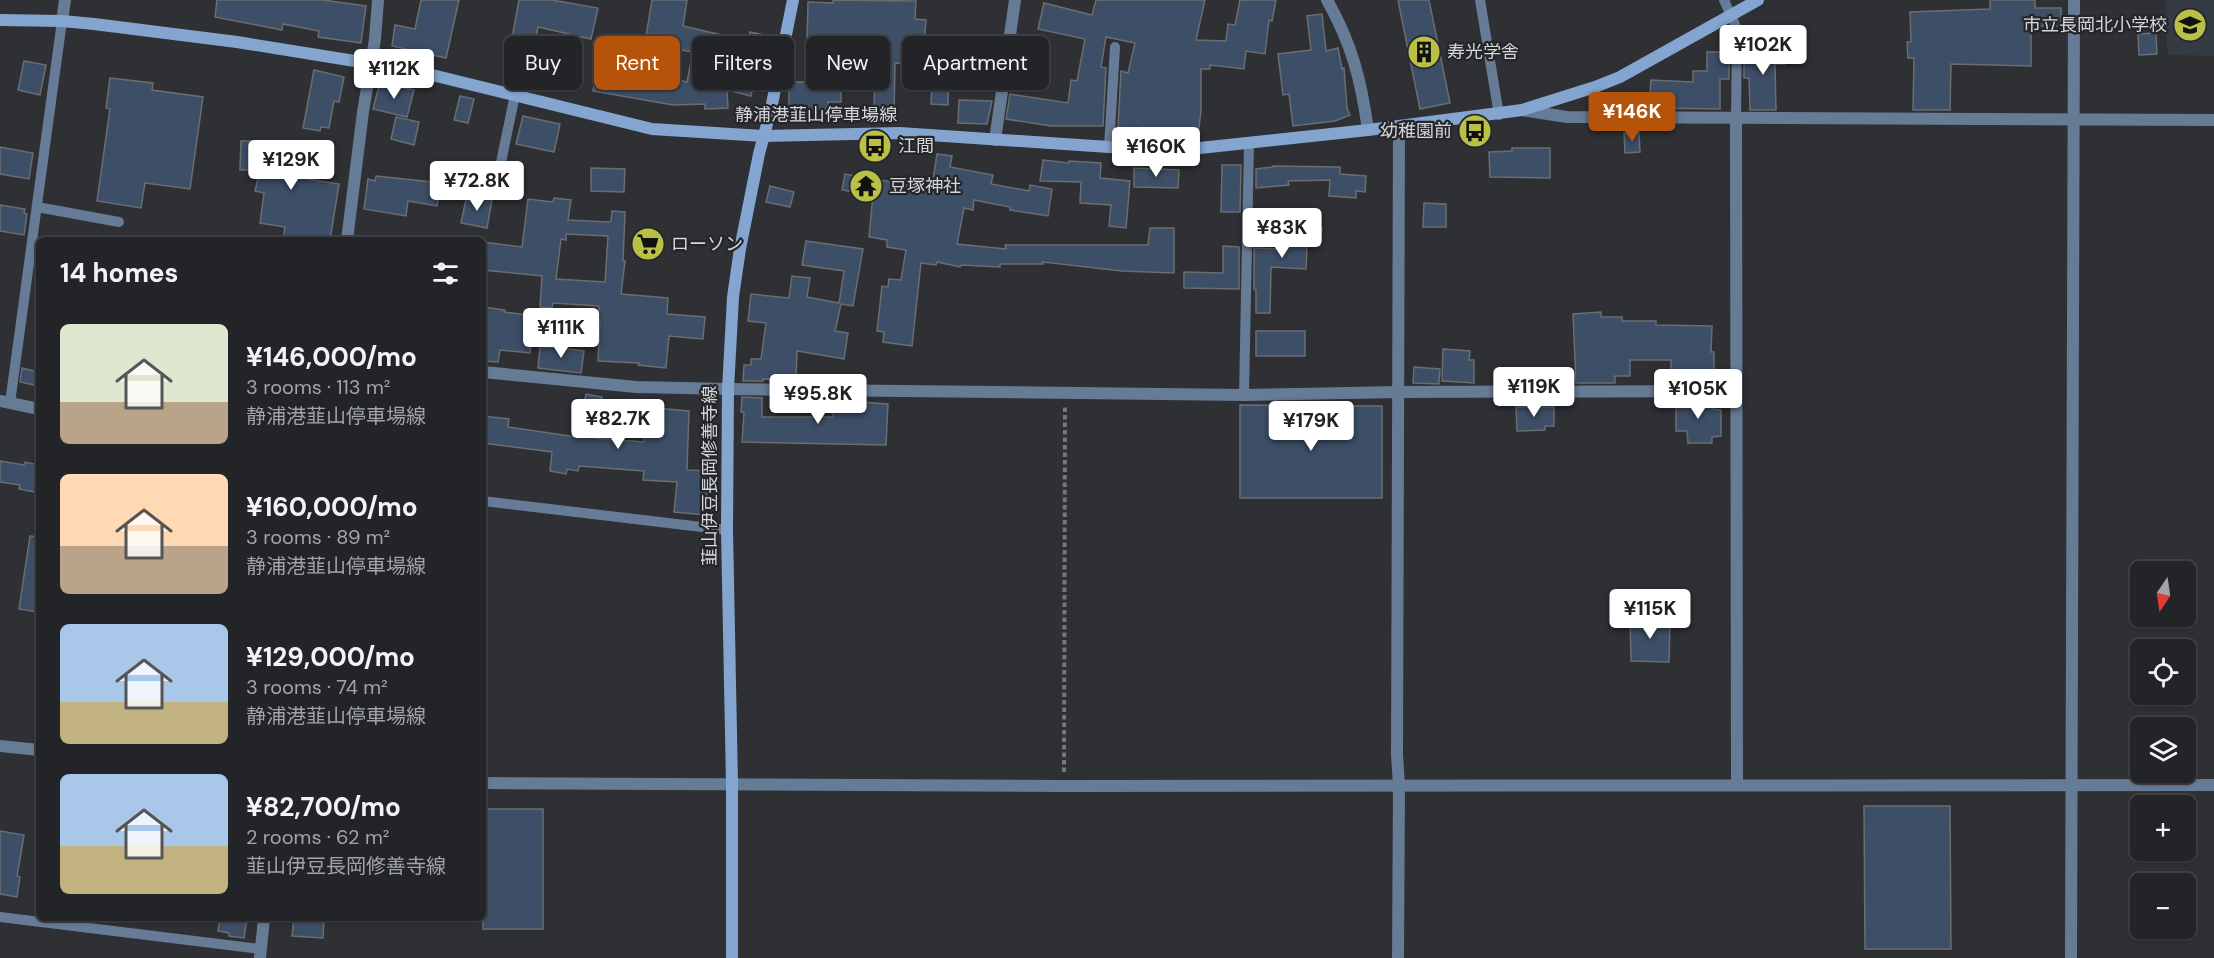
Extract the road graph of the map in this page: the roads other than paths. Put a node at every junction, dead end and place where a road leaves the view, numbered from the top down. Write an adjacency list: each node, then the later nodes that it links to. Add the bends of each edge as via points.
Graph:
1 (65, 0): 12 (street)
2 (378, 0): 14 (street)
3 (793, 0): 23 (main road, 韮山伊豆長岡修善寺線)
4 (1015, 0): 24 (street)
5 (1327, 0): 22 (street, via 1355,60)
6 (1480, 0): 17 (lane)
7 (1724, 0): 10 (lane)
8 (1758, 0): 10 (main road, 静浦港韮山停車場線)
9 (2074, 0): 19 (street)
10 (1732, 15): 16 (main road, 静浦港韮山停車場線, via 1620,76); 18 (lane, via 1737,29)
11 (0, 20): 12 (main road, 静浦港韮山停車場線)
12 (62, 21): 14 (main road, 静浦港韮山停車場線, via 237,42); 28 (lane)
13 (1115, 47): 26 (lane)
14 (370, 64): 15 (main road, 静浦港韮山停車場線); 30 (street)
15 (515, 95): 23 (main road, 静浦港韮山停車場線, via 652,129); 27 (lane)
16 (1522, 110): 17 (main road, 静浦港韮山停車場線); 18 (street, via 1567,117)
17 (1499, 115): 21 (main road, 静浦港韮山停車場線)
18 (1736, 119): 19 (street); 34 (street)
19 (2073, 120): 20 (street); 44 (street)
20 (2214, 120)
21 (1400, 126): 22 (main road, 静浦港韮山停車場線); 33 (street)
22 (1368, 130): 25 (main road, 静浦港韮山停車場線)
23 (763, 136): 24 (main road, 静浦港韮山停車場線, via 900,133); 32 (main road, 韮山伊豆長岡修善寺線, via 733,297)
24 (995, 140): 26 (main road, 静浦港韮山停車場線)
25 (1249, 142): 26 (main road, 静浦港韮山停車場線, via 1200,148); 35 (lane)
26 (1109, 147)
27 (496, 186)
28 (37, 207): 29 (lane); 36 (lane)
29 (119, 222)
30 (347, 237)
31 (486, 372): 32 (street, via 636,387)
32 (728, 389): 35 (street); 39 (main road, 韮山伊豆長岡修善寺線)
33 (1399, 392): 34 (street); 35 (street); 47 (street)
34 (1735, 392): 45 (street)
35 (1244, 395)
36 (5, 402): 37 (street)
37 (36, 408)
38 (486, 501): 39 (lane)
39 (727, 530): 43 (main road, 韮山伊豆長岡修善寺線)
40 (0, 746): 41 (street)
41 (36, 750)
42 (486, 783): 43 (street)
43 (732, 784): 47 (street); 51 (main road, 韮山伊豆長岡修善寺線)
44 (2071, 784): 45 (street); 46 (street); 53 (street)
45 (1737, 785): 47 (street)
46 (2214, 785)
47 (1399, 786): 52 (street)
48 (0, 917): 50 (lane)
49 (264, 921): 50 (street)
50 (260, 954)
51 (732, 958)
52 (1398, 958)
53 (2071, 958)

